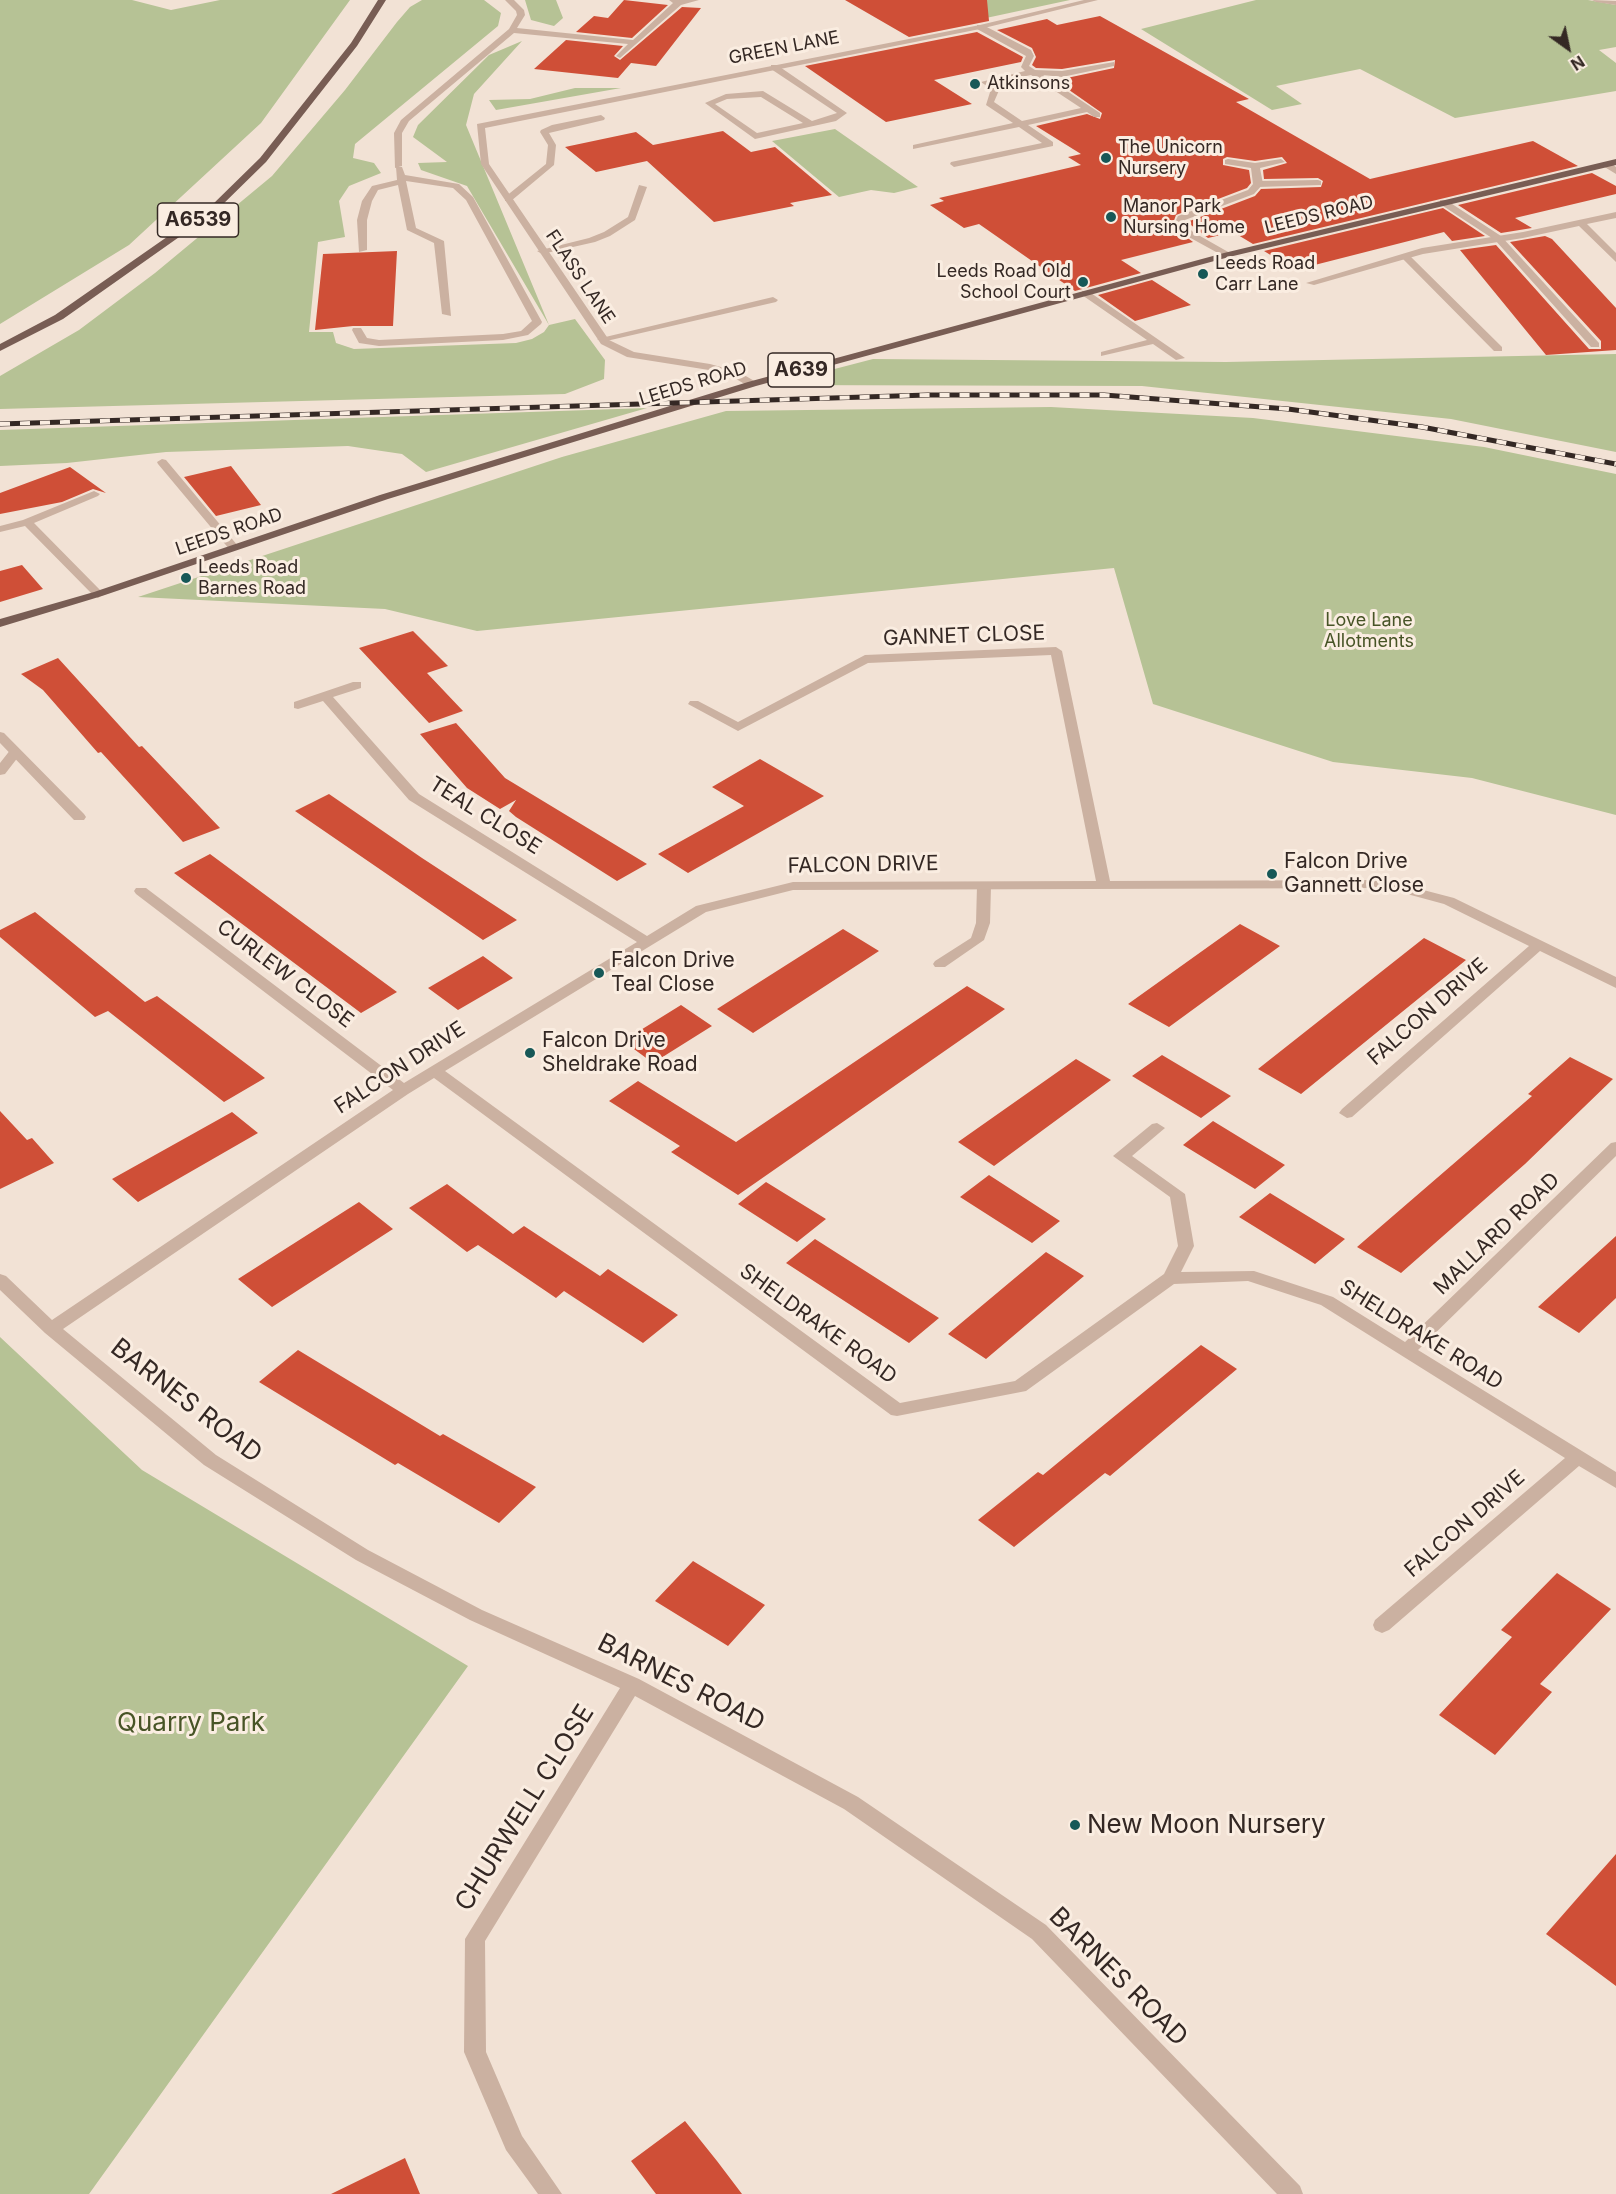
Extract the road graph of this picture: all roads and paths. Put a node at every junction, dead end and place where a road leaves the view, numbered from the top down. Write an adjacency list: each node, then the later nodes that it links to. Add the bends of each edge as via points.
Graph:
1 (382, 0): 50 (main road, A6539, via 354,44 263,160 213,209 59,316)
2 (509, 0): 9 (street, via 521,15)
3 (695, 0): 6 (street)
4 (1094, 0): 8 (street, GREEN LANE)
5 (1596, 0): 7 (street)
6 (676, 2): 10 (street)
7 (1616, 3)
8 (980, 27): 13 (street, GREEN LANE); 14 (street, via 1028,52 1025,68)
9 (512, 30): 10 (street); 28 (street, via 405,120 398,133)
10 (633, 42): 11 (street)
11 (620, 56)
12 (1111, 64): 14 (street, via 1062,74)
13 (774, 67): 18 (street, via 843,113); 20 (street, GREEN LANE)
14 (1031, 72): 15 (street); 19 (street, via 985,82 996,88 989,103)
15 (1088, 109): 16 (street); 19 (street)
16 (1097, 115)
17 (601, 118): 32 (street, via 544,132 552,145 550,165)
18 (812, 124): 18 (street, via 755,136 709,103 763,93)
19 (1021, 124): 21 (street); 25 (street, via 1050,144)
20 (480, 126): 32 (street, FLASS LANE, via 482,160)
21 (916, 147)
22 (1228, 162): 26 (street)
23 (1281, 162): 26 (street)
24 (1611, 163): 27 (street); 33 (main road, LEEDS ROAD / A639)
25 (954, 164)
26 (1255, 166): 30 (street)
27 (1616, 171)
28 (401, 179): 37 (street, via 375,188 367,201 362,220); 45 (street, via 412,230 439,241); 46 (street, via 456,186 470,199 537,322 524,333 491,338 379,343 363,341)
29 (1318, 183): 30 (street)
30 (1258, 184): 39 (street, via 1251,192 1181,218 1179,224 1190,234)
31 (642, 187): 38 (street, via 632,218 607,234)
32 (507, 199): 38 (street, FLASS LANE)
33 (1443, 202): 36 (street); 39 (main road, LEEDS ROAD / A639)
34 (1616, 215): 35 (street)
35 (1582, 224): 36 (street); 41 (street)
36 (1498, 238): 40 (street); 49 (street)
37 (362, 250)
38 (542, 251): 47 (street, FLASS LANE)
39 (1227, 255): 43 (main road, LEEDS ROAD / A639)
40 (1405, 256): 42 (street); 51 (street)
41 (1616, 259)
42 (1311, 282)
43 (1085, 293): 48 (street); 54 (main road, LEEDS ROAD / A639)
44 (773, 300): 47 (street)
45 (447, 314)
46 (357, 330)
47 (602, 339): 54 (street, FLASS LANE, via 631,354 710,367)
48 (1154, 340): 52 (street); 53 (street)
49 (1594, 345)
50 (0, 348)
51 (1498, 349)
52 (1105, 354)
53 (1180, 358)
54 (752, 384): 59 (main road, LEEDS ROAD / A639, via 384,497)
55 (162, 462): 59 (street)
56 (94, 494): 57 (street)
57 (27, 522): 58 (street); 60 (street)
58 (0, 529)
59 (234, 548): 60 (main road, LEEDS ROAD / A639)
60 (98, 594): 61 (main road, LEEDS ROAD / A639)
61 (0, 623)
62 (357, 685): 63 (street)
63 (325, 696): 65 (street); 73 (street, TEAL CLOSE, via 414,797)
64 (694, 704): 70 (street, GANNET CLOSE, via 738,727 865,659 1056,651)
65 (298, 705)
66 (0, 736): 67 (street)
67 (16, 752): 68 (street); 69 (street)
68 (0, 771)
69 (79, 817)
70 (1104, 885): 71 (street, FALCON DRIVE); 74 (street, FALCON DRIVE, via 1385,884 1449,901)
71 (984, 886): 73 (street, FALCON DRIVE, via 793,886 701,909); 75 (street, via 983,923 977,940)
72 (141, 891): 78 (street, CURLEW CLOSE)
73 (647, 942): 77 (street, FALCON DRIVE)
74 (1538, 945): 76 (street, FALCON DRIVE); 79 (street, FALCON DRIVE)
75 (940, 964)
76 (1616, 983)
77 (435, 1071): 78 (street, FALCON DRIVE); 82 (street, SHELDRAKE ROAD, via 897,1410 1020,1387)
78 (403, 1090): 84 (street, FALCON DRIVE)
79 (1347, 1113)
80 (1157, 1128): 82 (street, via 1121,1156 1177,1194 1186,1246)
81 (1616, 1147): 85 (street, MALLARD ROAD)
82 (1170, 1278): 85 (street, SHELDRAKE ROAD, via 1248,1275 1327,1301)
83 (0, 1280): 84 (street, BARNES ROAD)
84 (51, 1329): 89 (street, BARNES ROAD, via 210,1460 362,1554 476,1615)
85 (1406, 1351): 86 (street, SHELDRAKE ROAD)
86 (1577, 1458): 87 (street, SHELDRAKE ROAD); 88 (street, FALCON DRIVE)
87 (1616, 1481)
88 (1382, 1625)
89 (632, 1685): 90 (street, CHURWELL CLOSE, via 476,1940 475,2052 514,2143); 91 (street, BARNES ROAD, via 851,1803 1039,1932)
90 (551, 2194)
91 (1292, 2194)

